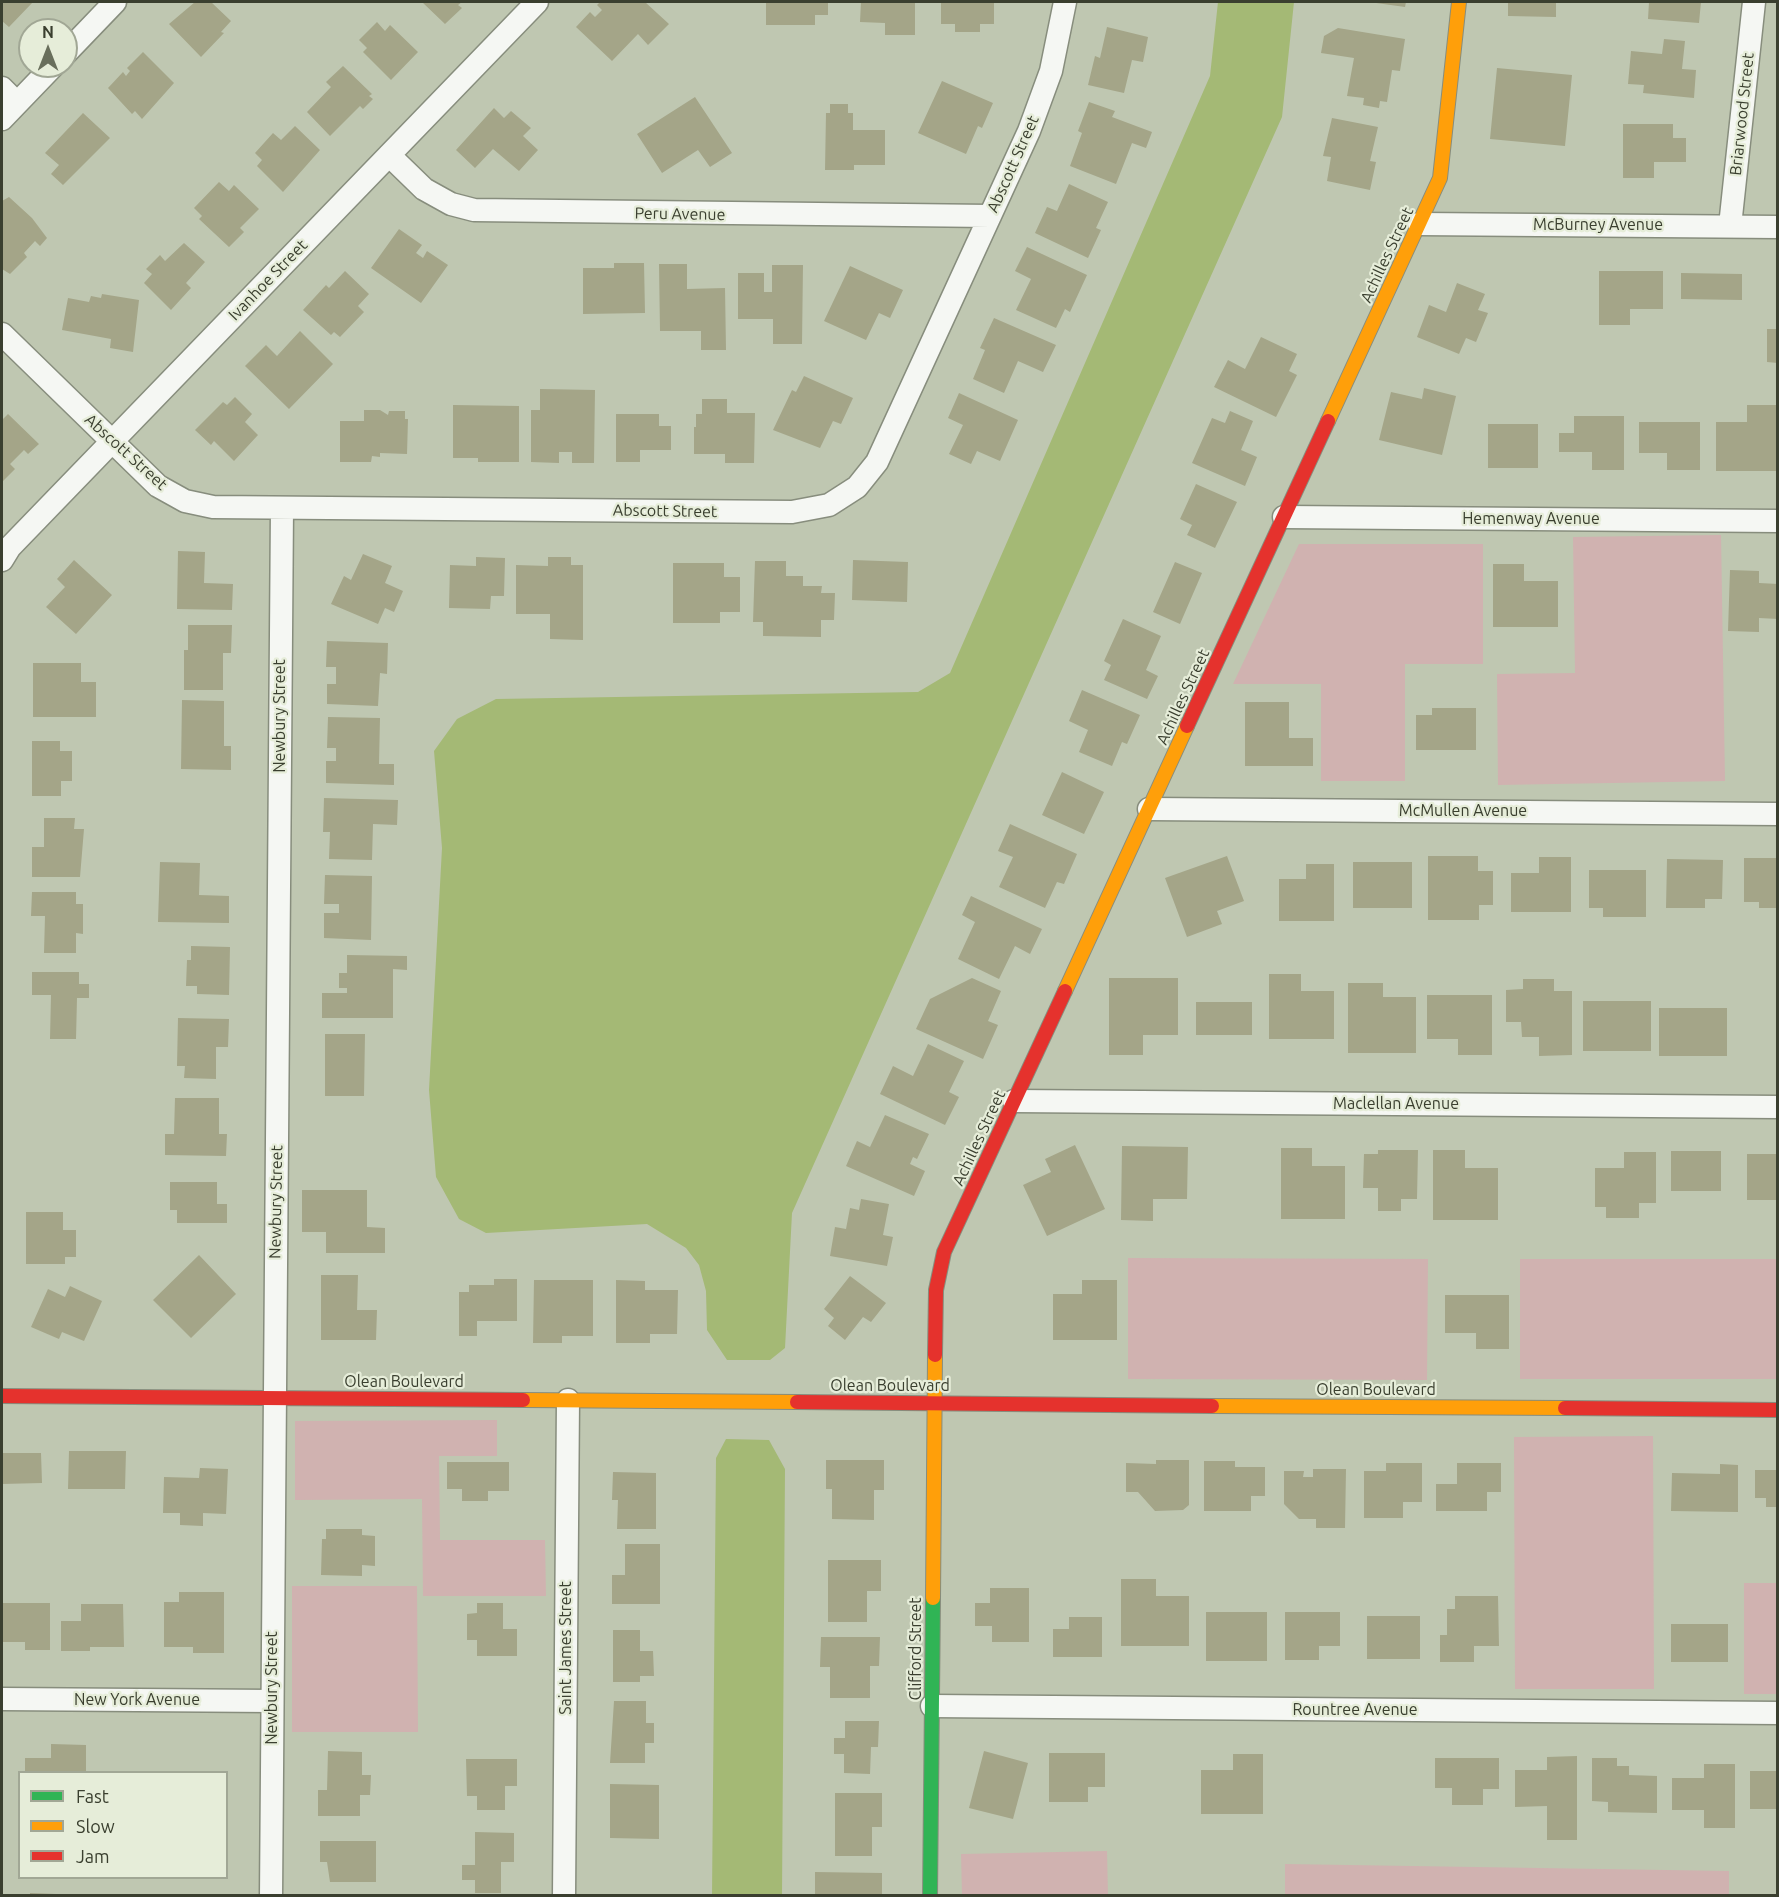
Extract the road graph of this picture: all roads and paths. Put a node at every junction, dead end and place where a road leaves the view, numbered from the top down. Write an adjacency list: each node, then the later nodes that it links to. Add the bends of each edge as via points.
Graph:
1 (116, 2): 6 (street)
2 (537, 2): 9 (street, Ivanhoe Street)
3 (1065, 2): 10 (street, Abscott Street, via 1047,81 1029,132)
4 (1459, 2): 11 (street, Achilles Street, via 1440,178)
5 (1754, 2): 12 (street, Briarwood Street)
6 (78, 40)
7 (38, 78): 8 (street)
8 (7, 103)
9 (389, 155): 10 (street, Peru Avenue, via 424,189 451,204 474,210); 15 (street, Ivanhoe Street)
10 (990, 216): 16 (street, Abscott Street, via 877,462 857,487 829,505 792,512)
11 (1419, 224): 12 (street, McBurney Avenue); 17 (street, Achilles Street)
12 (1730, 226): 13 (street, McBurney Avenue)
13 (1778, 227)
14 (2, 334): 15 (street, Abscott Street)
15 (112, 441): 16 (street, Abscott Street, via 159,486 185,501 213,507); 19 (street, Ivanhoe Street)
16 (282, 508): 25 (street, Newbury Street)
17 (1284, 517): 18 (street, Hemenway Avenue); 20 (street, Achilles Street)
18 (1778, 521)
19 (2, 560)
20 (1149, 809): 21 (street, McMullen Avenue); 22 (street, Achilles Street)
21 (1778, 814)
22 (1014, 1101): 23 (street, Maclellan Avenue); 27 (street, Achilles Street, via 945,1252 936,1290)
23 (1778, 1107)
24 (2, 1396): 25 (street, Olean Boulevard)
25 (275, 1398): 26 (street, Olean Boulevard); 30 (street, Newbury Street)
26 (568, 1400): 27 (street, Olean Boulevard); 34 (street, Saint James Street)
27 (935, 1403): 28 (street, Olean Boulevard); 31 (street, Clifford Street)
28 (1778, 1410)
29 (2, 1699): 30 (street, New York Avenue)
30 (272, 1701): 33 (street, Newbury Street)
31 (932, 1706): 32 (street, Rountree Avenue); 35 (street, Clifford Street)
32 (1778, 1713)
33 (271, 1896)
34 (564, 1896)
35 (930, 1896)

